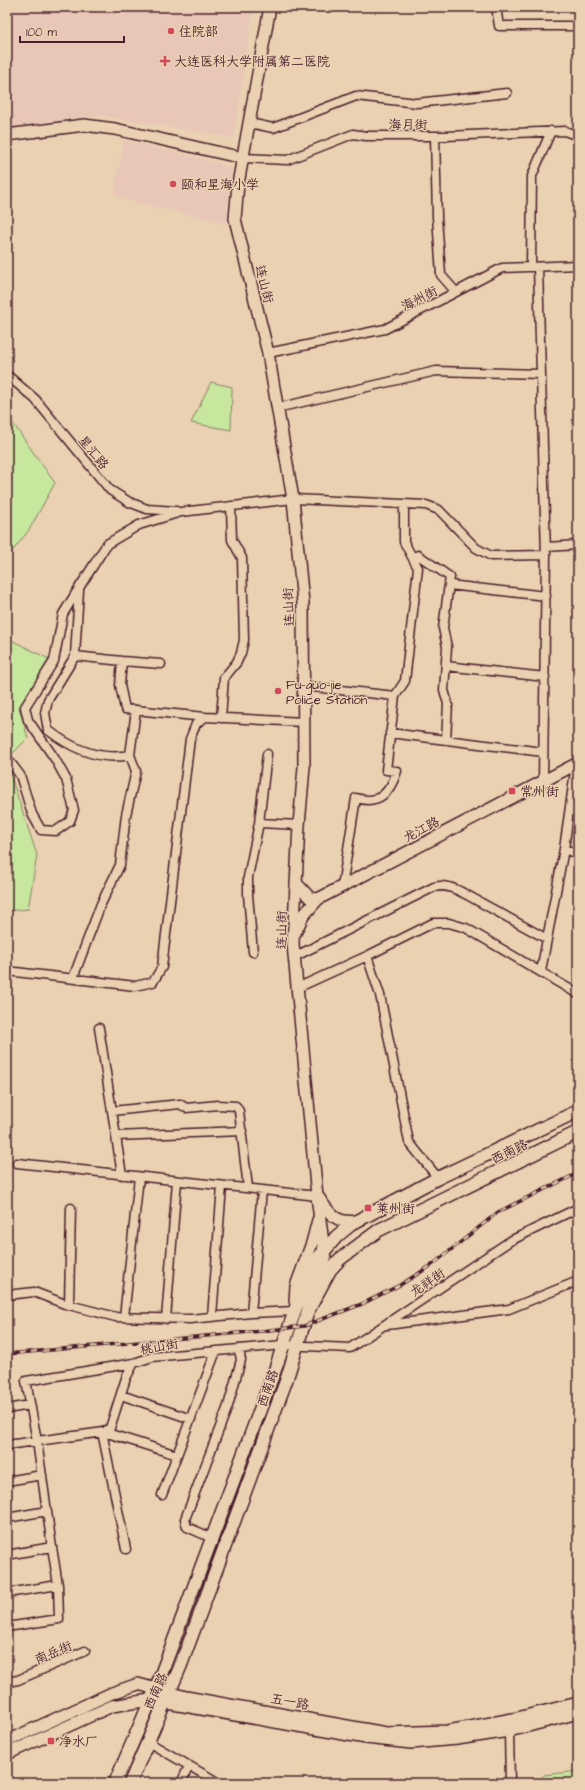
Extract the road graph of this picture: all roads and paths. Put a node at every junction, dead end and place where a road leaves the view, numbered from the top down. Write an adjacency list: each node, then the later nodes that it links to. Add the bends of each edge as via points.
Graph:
1 (270, 7): 5 (street, 连山街)
2 (496, 7): 3 (street, via 499,26)
3 (578, 26)
4 (507, 93): 5 (street, via 416,103 356,96 273,128)
5 (249, 123): 10 (street, 连山街)
6 (551, 131): 8 (street, 海月街); 9 (street, 海月街, via 565,131); 12 (street, via 532,176)
7 (7, 135): 10 (street, via 84,125 115,129)
8 (435, 136): 10 (street, 海月街, via 354,134 287,160); 13 (street, via 441,274)
9 (578, 136)
10 (243, 158): 14 (street, 连山街, via 235,219)
11 (578, 265): 12 (street, 海州街)
12 (534, 267): 14 (street, 海州街, via 502,268 385,329); 15 (street)
13 (455, 291)
14 (268, 353): 17 (street, 连山街)
15 (541, 374): 17 (street, via 436,371); 23 (street)
16 (7, 375): 21 (street, 星汇路, via 35,399 110,490 147,509)
17 (277, 408): 18 (street, 连山街)
18 (293, 499): 19 (street); 20 (street); 33 (street, 连山街, via 303,603)
19 (404, 504): 23 (street, via 426,505 439,510 476,548 491,556); 24 (street, via 404,542)
20 (231, 506): 21 (street); 37 (street, via 232,540 242,558 244,640 236,662 224,678)
21 (181, 512): 26 (street, via 139,525 107,544)
22 (578, 546): 23 (street)
23 (546, 551): 27 (street)
24 (413, 558): 25 (street, via 418,555 450,577); 34 (street, via 418,568 405,680)
25 (449, 585): 27 (street); 31 (street, via 443,628 447,647)
26 (79, 588): 28 (street); 44 (street, via 63,614 54,661 25,707 28,720 66,779 74,810 70,821 56,831 41,830 32,814 20,775)
27 (546, 596): 32 (street)
28 (75, 656): 29 (street); 43 (street, via 48,700 48,730 62,741 95,755 118,758)
29 (122, 662): 30 (street); 35 (street, via 120,685 125,708)
30 (161, 664)
31 (446, 666): 32 (street); 40 (street)
32 (545, 677): 41 (street)
33 (304, 686): 34 (street); 38 (street, 连山街)
34 (394, 696): 39 (street)
35 (136, 710): 36 (street); 43 (street)
36 (205, 717): 37 (street); 61 (street, via 196,724 190,739 162,967 153,982 135,986)
37 (221, 718): 38 (street)
38 (304, 722): 48 (street, 连山街, via 304,767)
39 (390, 733): 40 (street); 52 (street, via 386,770 397,771 393,783 381,797 373,801 356,798)
40 (446, 740): 41 (street)
41 (543, 752): 46 (street)
42 (267, 754): 47 (street)
43 (130, 755): 61 (street, via 136,771 126,815 120,865 101,904)
44 (7, 758)
45 (577, 764): 46 (street, 龙江路); 49 (street)
46 (543, 780): 52 (street, 龙江路)
47 (259, 823): 48 (street); 56 (street, via 248,877)
48 (299, 825): 51 (street, 连山街)
49 (564, 849): 50 (street); 55 (street)
50 (578, 854)
51 (297, 884): 53 (street, via 310,898); 54 (street, 连山街)
52 (342, 887): 53 (street, 龙江路)
53 (318, 899): 54 (street, 龙江路, via 304,916)
54 (293, 937): 58 (street, 连山街)
55 (547, 939): 58 (street, via 467,895 441,885); 60 (street)
56 (253, 952)
57 (367, 956): 60 (street, via 433,924 449,923 466,928); 62 (street); 73 (street, via 380,995 409,1142)
58 (294, 957): 62 (street, 连山街)
59 (7, 971): 61 (street)
60 (541, 972): 63 (street)
61 (73, 978)
62 (297, 988): 78 (street, 连山街)
63 (578, 994)
64 (99, 1028): 65 (street)
65 (112, 1111): 67 (street, via 180,1104 186,1108 236,1106); 69 (street)
66 (578, 1111): 73 (main road, 西南路)
67 (242, 1131): 69 (street); 76 (street)
68 (578, 1132): 88 (main road, 西南路, via 379,1230 340,1259 330,1270)
69 (116, 1136): 71 (street)
70 (17, 1163): 71 (street)
71 (122, 1175): 72 (street)
72 (138, 1177): 74 (street); 91 (street)
73 (438, 1178): 82 (main road, 西南路)
74 (177, 1181): 75 (street); 92 (street)
75 (222, 1186): 76 (street); 90 (street)
76 (248, 1188): 77 (street)
77 (262, 1190): 78 (street); 89 (street)
78 (317, 1196): 81 (street, 连山街); 82 (street, via 341,1221)
79 (71, 1208): 86 (street)
80 (578, 1208): 93 (street, 龙祥街, via 510,1241)
81 (320, 1214): 83 (street, 连山街); 87 (street, via 296,1286)
82 (357, 1221): 83 (main road, 西南路)
83 (324, 1249): 87 (main road, 西南路, via 310,1272); 88 (street, 连山街, via 323,1265 307,1298)
84 (578, 1281): 93 (street, via 509,1309)
85 (7, 1295): 86 (street, via 34,1292)
86 (69, 1306): 91 (street)
87 (295, 1311): 89 (street); 94 (main road, 西南路)
88 (308, 1311): 95 (main road, 西南路)
89 (251, 1313): 90 (street)
90 (212, 1316): 92 (street)
91 (124, 1317): 92 (street)
92 (166, 1319)
93 (384, 1326): 95 (street, 龙祥街, via 350,1348)
94 (283, 1345): 95 (street, 龙祥街); 96 (street, 桃山街); 112 (main road, 西南路)
95 (296, 1345): 122 (main road, 西南路, via 286,1380)
96 (239, 1349): 97 (street, 桃山街); 112 (street, via 241,1360 228,1406 185,1519 187,1527)
97 (216, 1351): 98 (street, 桃山街, via 152,1357); 102 (street)
98 (134, 1363): 99 (street, 桃山街); 100 (street, via 26,1381)
99 (121, 1395): 102 (street); 103 (street, 桃山街, via 110,1428)
100 (30, 1405): 101 (street); 104 (street)
101 (7, 1409)
102 (191, 1419): 106 (street)
103 (103, 1432): 104 (street); 106 (street); 114 (street)
104 (37, 1441): 105 (street); 107 (street)
105 (7, 1445)
106 (177, 1455): 109 (street)
107 (42, 1475): 108 (street); 110 (street)
108 (7, 1482)
109 (162, 1495)
110 (47, 1511): 111 (street); 113 (street)
111 (7, 1518)
112 (212, 1538): 121 (main road, 西南路)
113 (52, 1547): 115 (street); 116 (street)
114 (126, 1549)
115 (7, 1555)
116 (58, 1585): 117 (street); 118 (street, via 59,1619)
117 (7, 1593)
118 (7, 1627)
119 (85, 1651): 120 (street, 南岳街, via 18,1680)
120 (7, 1682)
121 (156, 1688): 122 (street, 五一路); 123 (main road, 西南路); 127 (street, 五一路, via 138,1684 112,1693)
122 (167, 1697): 123 (street, 五一路); 124 (street, 五一路, via 193,1698 386,1732 448,1731); 126 (street, 五一路, via 366,1738 411,1743); 128 (main road, 西南路)
123 (150, 1700): 129 (street, 五一路, via 112,1706); 131 (main road, 西南路)
124 (578, 1703)
125 (578, 1714): 126 (street, 五一路)
126 (509, 1731): 135 (street)
127 (7, 1741)
128 (148, 1742): 130 (street); 132 (main road, 西南路)
129 (7, 1754)
130 (189, 1766): 133 (street); 134 (street)
131 (115, 1783)
132 (130, 1783)
133 (181, 1783)
134 (219, 1783)
135 (510, 1783)

